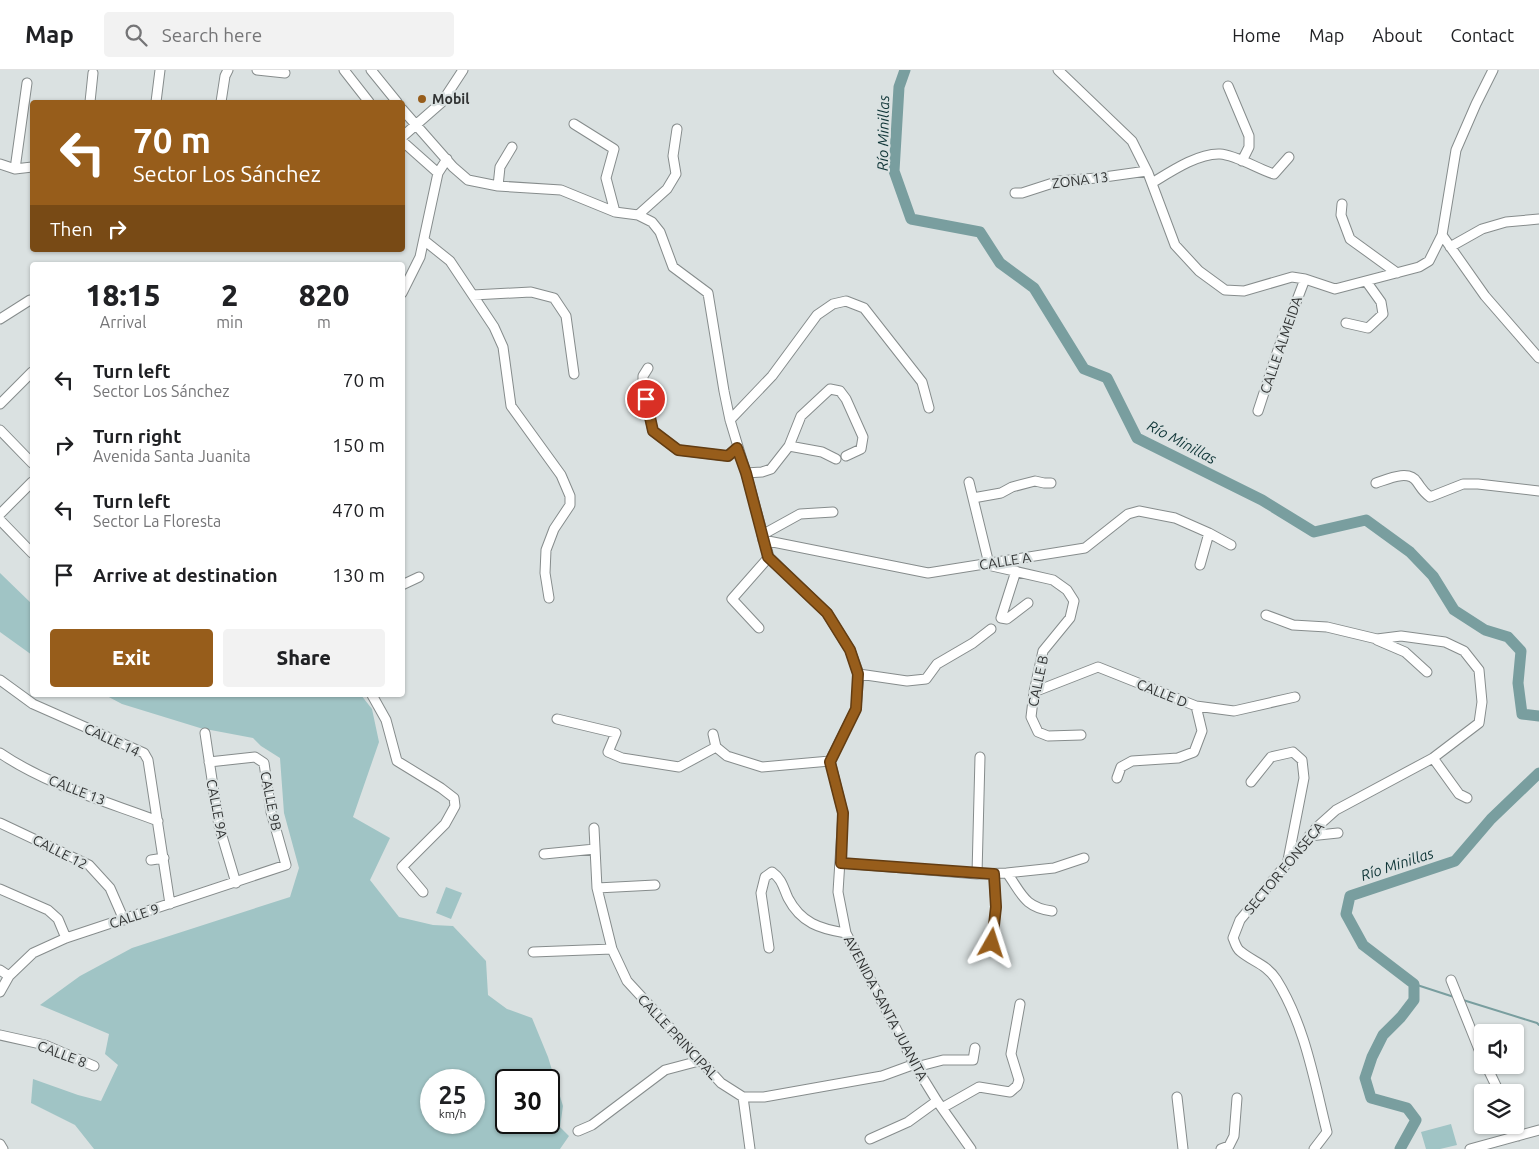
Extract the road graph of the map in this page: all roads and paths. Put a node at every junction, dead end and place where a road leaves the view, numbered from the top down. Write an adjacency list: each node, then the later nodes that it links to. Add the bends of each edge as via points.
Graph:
1 (160, 70): 14 (street)
2 (228, 70): 15 (street)
3 (258, 70): 10 (street)
4 (344, 70): 16 (street)
5 (371, 70): 17 (street)
6 (463, 70): 19 (street, via 442,102)
7 (1058, 70): 31 (street, via 1132,141)
8 (1493, 70): 40 (street, via 1456,150)
9 (93, 73): 13 (street)
10 (285, 74)
11 (27, 82): 30 (street)
12 (1228, 86): 27 (street, via 1249,136 1249,147)
13 (90, 100)
14 (156, 100)
15 (221, 100)
16 (367, 100)
17 (395, 100)
18 (405, 112): 19 (street)
19 (415, 124): 22 (street); 26 (street)
20 (574, 124): 37 (street, via 614,149 606,178)
21 (677, 129): 38 (street, via 673,156 676,174 667,189)
22 (405, 136)
23 (405, 142): 32 (street)
24 (512, 147): 34 (street, via 500,167)
25 (1289, 157): 27 (street, via 1274,174)
26 (447, 159): 32 (street); 34 (street, via 468,180)
27 (1242, 161): 33 (street, via 1220,154 1206,155)
28 (0, 164): 30 (street)
29 (30, 167): 30 (street)
30 (15, 169)
31 (1147, 171): 33 (street); 35 (street, ZONA 13, via 1059,181)
32 (438, 173): 41 (street)
33 (1152, 183): 44 (street, via 1175,245 1199,272 1225,290 1244,291 1292,277)
34 (498, 186): 37 (street, via 561,190)
35 (1014, 193)
36 (1342, 204): 43 (street, via 1341,215 1350,239)
37 (615, 212): 38 (street)
38 (638, 215): 58 (street, via 652,222 660,232 673,267 708,293)
39 (1539, 219): 42 (street, via 1506,222 1482,229)
40 (1442, 235): 42 (street); 43 (street, via 1429,261 1418,268)
41 (425, 241): 46 (street); 47 (street, via 450,261)
42 (1450, 247): 51 (street, via 1485,296)
43 (1397, 273): 45 (street)
44 (1305, 279): 45 (street, via 1335,290); 57 (street, CALLE ALMEIDA)
45 (1366, 281): 50 (street, via 1381,302 1383,314 1368,328)
46 (405, 287)
47 (473, 295): 53 (street, via 531,292 554,298 566,316); 85 (street, via 503,347 511,406 561,475 570,496 570,505 554,529 546,550)
48 (30, 300): 49 (street)
49 (0, 319)
50 (1346, 323)
51 (1539, 358)
52 (648, 368): 61 (street, via 643,376 643,388 653,431 678,450 728,456)
53 (574, 374)
54 (30, 375): 55 (street)
55 (0, 404)
56 (928, 408): 58 (street, via 922,382 864,308 846,301 833,304 817,315 772,376)
57 (1258, 411)
58 (730, 420): 61 (street)
59 (0, 430): 64 (street)
60 (789, 446): 62 (street, via 802,416 830,389 840,392 846,399 863,437 861,449); 63 (street, via 822,452); 65 (street, via 771,469)
61 (737, 448): 65 (street)
62 (846, 456)
63 (836, 459)
64 (30, 460)
65 (746, 473): 76 (street)
66 (969, 482): 71 (street)
67 (1051, 483): 71 (street, via 1034,482)
68 (1376, 483): 70 (street, via 1408,476 1416,480 1422,492 1430,497 1463,484)
69 (30, 484): 73 (street)
70 (1539, 491)
71 (973, 498): 80 (street)
72 (833, 512): 76 (street, via 800,514)
73 (0, 514)
74 (0, 520): 78 (street)
75 (1209, 533): 77 (street, CALLE A); 80 (street, CALLE A, via 1176,518 1139,511 1128,514 1085,548); 81 (street)
76 (762, 537): 79 (street); 80 (street, CALLE A, via 928,573)
77 (1231, 545)
78 (30, 551)
79 (768, 557): 88 (street, via 732,599); 92 (street, via 827,613 850,650)
80 (988, 564): 82 (street, CALLE B)
81 (1200, 565)
82 (1016, 571): 86 (street, via 1001,618 1007,619); 94 (street, CALLE B, via 1053,580 1067,590 1074,601 1070,618 1043,651)
83 (419, 577): 84 (street)
84 (405, 584)
85 (549, 598)
86 (1028, 603)
87 (1266, 615): 90 (street, via 1293,625 1327,627)
88 (759, 628)
89 (991, 628): 92 (street, via 938,664 926,679 907,681)
90 (1377, 639): 91 (street, via 1405,652); 105 (street, SECTOR FONSECA, via 1400,636 1445,642 1464,651 1479,670 1482,702 1478,723)
91 (1427, 672)
92 (858, 674): 107 (street, via 856,709)
93 (0, 680): 111 (street, CALLE 14, via 33,704 144,753 148,760)
94 (1034, 692): 97 (street, CALLE D, via 1098,668); 101 (street, CALLE B, via 1031,717 1038,732 1048,736)
95 (373, 697): 131 (street, via 386,720 397,762 454,798 455,806 445,824 402,867)
96 (1295, 697): 97 (street, CALLE D, via 1234,711)
97 (1196, 706): 108 (street, via 1202,731 1194,752 1178,758 1132,761 1121,767)
98 (556, 719): 102 (street, via 616,733 608,752 622,758 679,768)
99 (205, 733): 106 (street, CALLE 9A)
100 (713, 734): 102 (street)
101 (1081, 735)
102 (716, 748): 107 (street, via 727,756 762,767)
103 (0, 753): 111 (street, CALLE 13, via 47,779)
104 (980, 757): 125 (street)
105 (1433, 758): 110 (street, via 1459,794); 115 (street, SECTOR FONSECA, via 1336,810)
106 (209, 762): 123 (street, CALLE 9B, via 255,757 264,763 271,812); 127 (street, CALLE 9A, via 219,826)
107 (830, 762): 121 (street, AVENIDA SANTA JUANITA, via 843,813)
108 (1118, 778)
109 (1251, 782): 122 (street, via 1271,757 1293,752 1302,760 1304,778)
110 (1467, 798)
111 (158, 821): 118 (street, CALLE 14)
112 (0, 823): 134 (street, CALLE 12, via 89,865 110,888)
113 (594, 828): 116 (street, CALLE PRINCIPAL)
114 (1338, 833): 115 (street)
115 (1309, 836): 122 (street, SECTOR FONSECA)
116 (595, 849): 117 (street); 129 (street, CALLE PRINCIPAL)
117 (544, 854)
118 (164, 858): 120 (street); 132 (street, CALLE 14)
119 (1084, 858): 124 (street, via 1054,868)
120 (150, 860)
121 (841, 863): 125 (street); 135 (street, AVENIDA SANTA JUANITA, via 838,892)
122 (1287, 863): 166 (street, SECTOR FONSECA, via 1240,920 1233,938 1238,950 1263,965 1275,978 1295,1016 1327,1132)
123 (286, 865): 127 (street, CALLE 9)
124 (1007, 873): 126 (street); 133 (street, via 1028,904)
125 (977, 874): 126 (street)
126 (994, 874): 137 (street, via 996,907)
127 (236, 882): 132 (street, CALLE 9)
128 (655, 884): 129 (street)
129 (597, 888): 139 (street, CALLE PRINCIPAL)
130 (0, 889): 136 (street, via 48,910 58,920)
131 (423, 892)
132 (170, 904): 134 (street, CALLE 9)
133 (1052, 912)
134 (124, 920): 136 (street, CALLE 9)
135 (846, 933): 138 (street, via 823,929 802,918 780,877 772,872 766,877 761,893); 150 (street, AVENIDA SANTA JUANITA)
136 (66, 938): 142 (street, CALLE 9, via 33,953)
137 (992, 943)
138 (769, 948)
139 (612, 949): 140 (street); 149 (street, CALLE PRINCIPAL, via 627,981)
140 (533, 952)
141 (0, 970): 142 (street)
142 (9, 976): 144 (street, CALLE 9)
143 (1451, 980): 147 (street)
144 (0, 992)
145 (1020, 1004): 155 (street, via 1010,1054 1018,1086 1010,1092 980,1087)
146 (0, 1035): 151 (street, CALLE 8, via 45,1045)
147 (1474, 1037)
148 (975, 1048): 150 (street, via 973,1060 942,1060)
149 (699, 1061): 152 (street, CALLE PRINCIPAL, via 721,1083); 157 (street, via 665,1070 592,1125)
150 (915, 1065): 152 (street, via 882,1076 764,1097); 155 (street, AVENIDA SANTA JUANITA)
151 (94, 1066)
152 (743, 1097): 162 (street)
153 (1177, 1097): 164 (street)
154 (1237, 1098): 165 (street, via 1234,1136 1229,1146)
155 (940, 1104): 159 (street); 163 (street, AVENIDA SANTA JUANITA)
156 (1539, 1130): 158 (street)
157 (578, 1131)
158 (1518, 1136): 167 (street)
159 (870, 1139)
160 (0, 1144): 161 (street)
161 (3, 1149)
162 (750, 1149)
163 (971, 1149)
164 (1183, 1149)
165 (1221, 1149)
166 (1314, 1149)
167 (1470, 1149)

